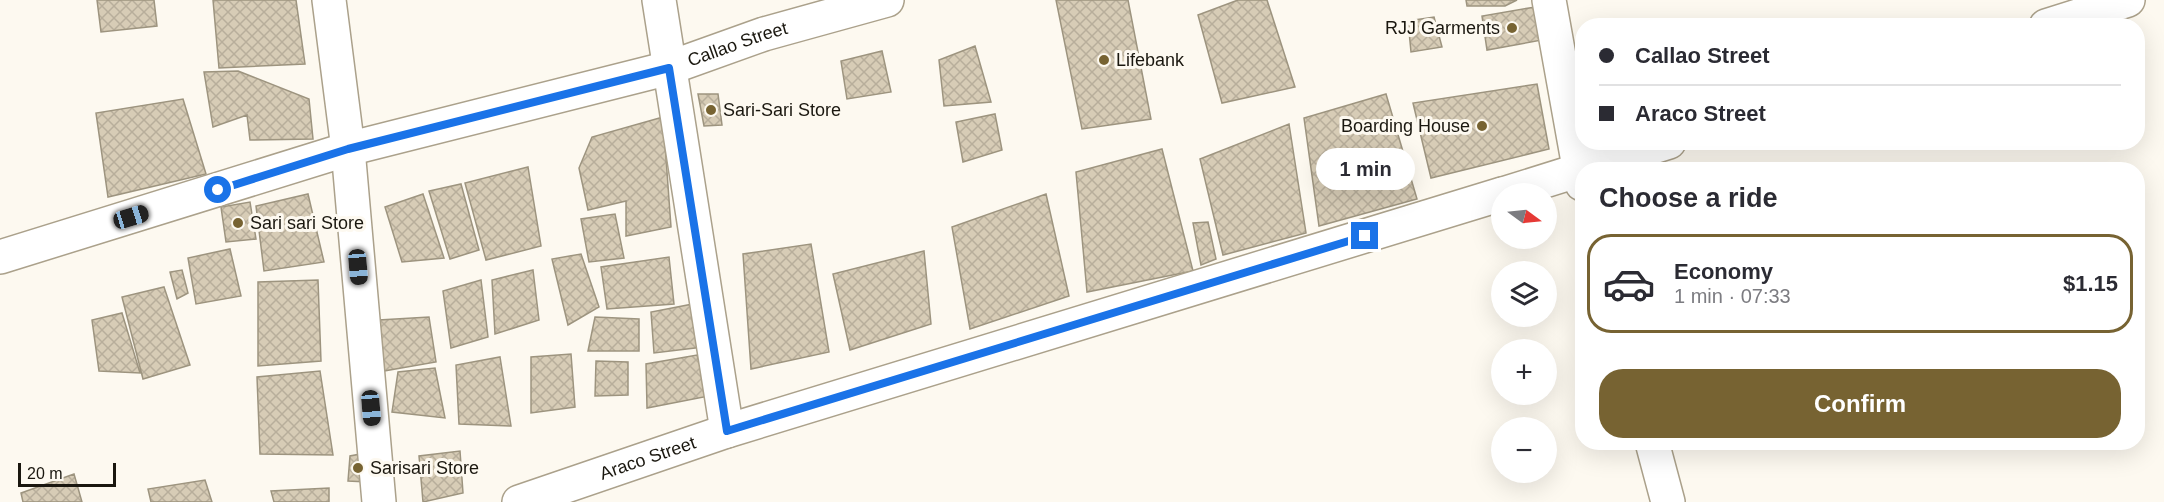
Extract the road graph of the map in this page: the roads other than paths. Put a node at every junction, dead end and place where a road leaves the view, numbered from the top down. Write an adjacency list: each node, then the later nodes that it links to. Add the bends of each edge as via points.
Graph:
1 (329, 0): 9 (street)
2 (659, 0): 7 (street)
3 (887, 0): 7 (street, Callao Street, via 764,34)
4 (1549, 0): 8 (street)
5 (2128, 0): 6 (street)
6 (2071, 18)
7 (669, 68): 9 (street, Callao Street); 16 (street)
8 (1575, 144)
9 (348, 149): 15 (street, Callao Street); 18 (street)
10 (1649, 150): 11 (street, Araco Street)
11 (1619, 162)
12 (1575, 178): 13 (street, Araco Street)
13 (1553, 183)
14 (1491, 197): 16 (street, Araco Street)
15 (0, 257)
16 (727, 431): 19 (street, Araco Street)
17 (1654, 450): 20 (street)
18 (379, 502)
19 (519, 502)
20 (1668, 502)

